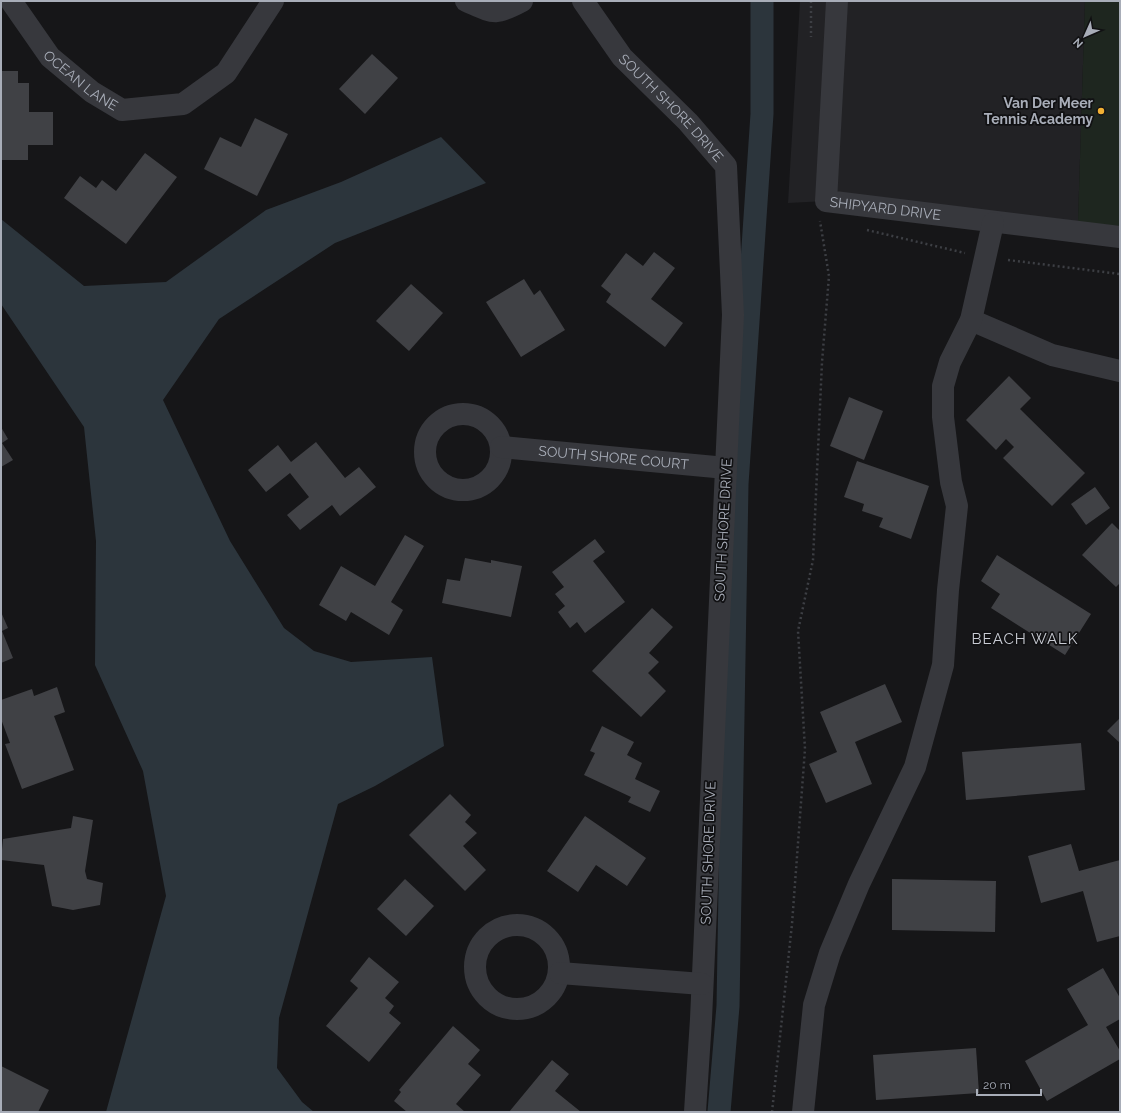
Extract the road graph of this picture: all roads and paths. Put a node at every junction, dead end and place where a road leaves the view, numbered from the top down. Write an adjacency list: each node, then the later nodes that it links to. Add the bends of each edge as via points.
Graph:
1 (11, 1): 2 (street, OCEAN LANE, via 50,57 92,92 122,110 183,104 226,74)
2 (273, 1)
3 (466, 1): 4 (street, via 492,12 503,11)
4 (522, 1)
5 (583, 1): 15 (street, SOUTH SHORE DRIVE, via 622,57 688,122 726,166 733,315)
6 (811, 1): 8 (path)
7 (837, 1): 10 (street, SHIPYARD DRIVE, via 826,201)
8 (811, 40)
9 (820, 219): 19 (path, via 829,276 822,362 813,560 798,631 804,749 792,924)
10 (993, 223): 11 (street, SHIPYARD DRIVE); 12 (street)
11 (1120, 237)
12 (971, 320): 13 (street, via 1052,355); 20 (street, via 950,362 944,386 943,417 951,482 957,506 943,665 915,767 859,884 828,960 814,1005)
13 (1120, 371)
14 (501, 447): 15 (street, SOUTH SHORE COURT)
15 (726, 468): 17 (street, SOUTH SHORE DRIVE)
16 (560, 973): 17 (street)
17 (702, 984): 18 (street, SOUTH SHORE DRIVE)
18 (695, 1112)
19 (772, 1112)
20 (803, 1112)

